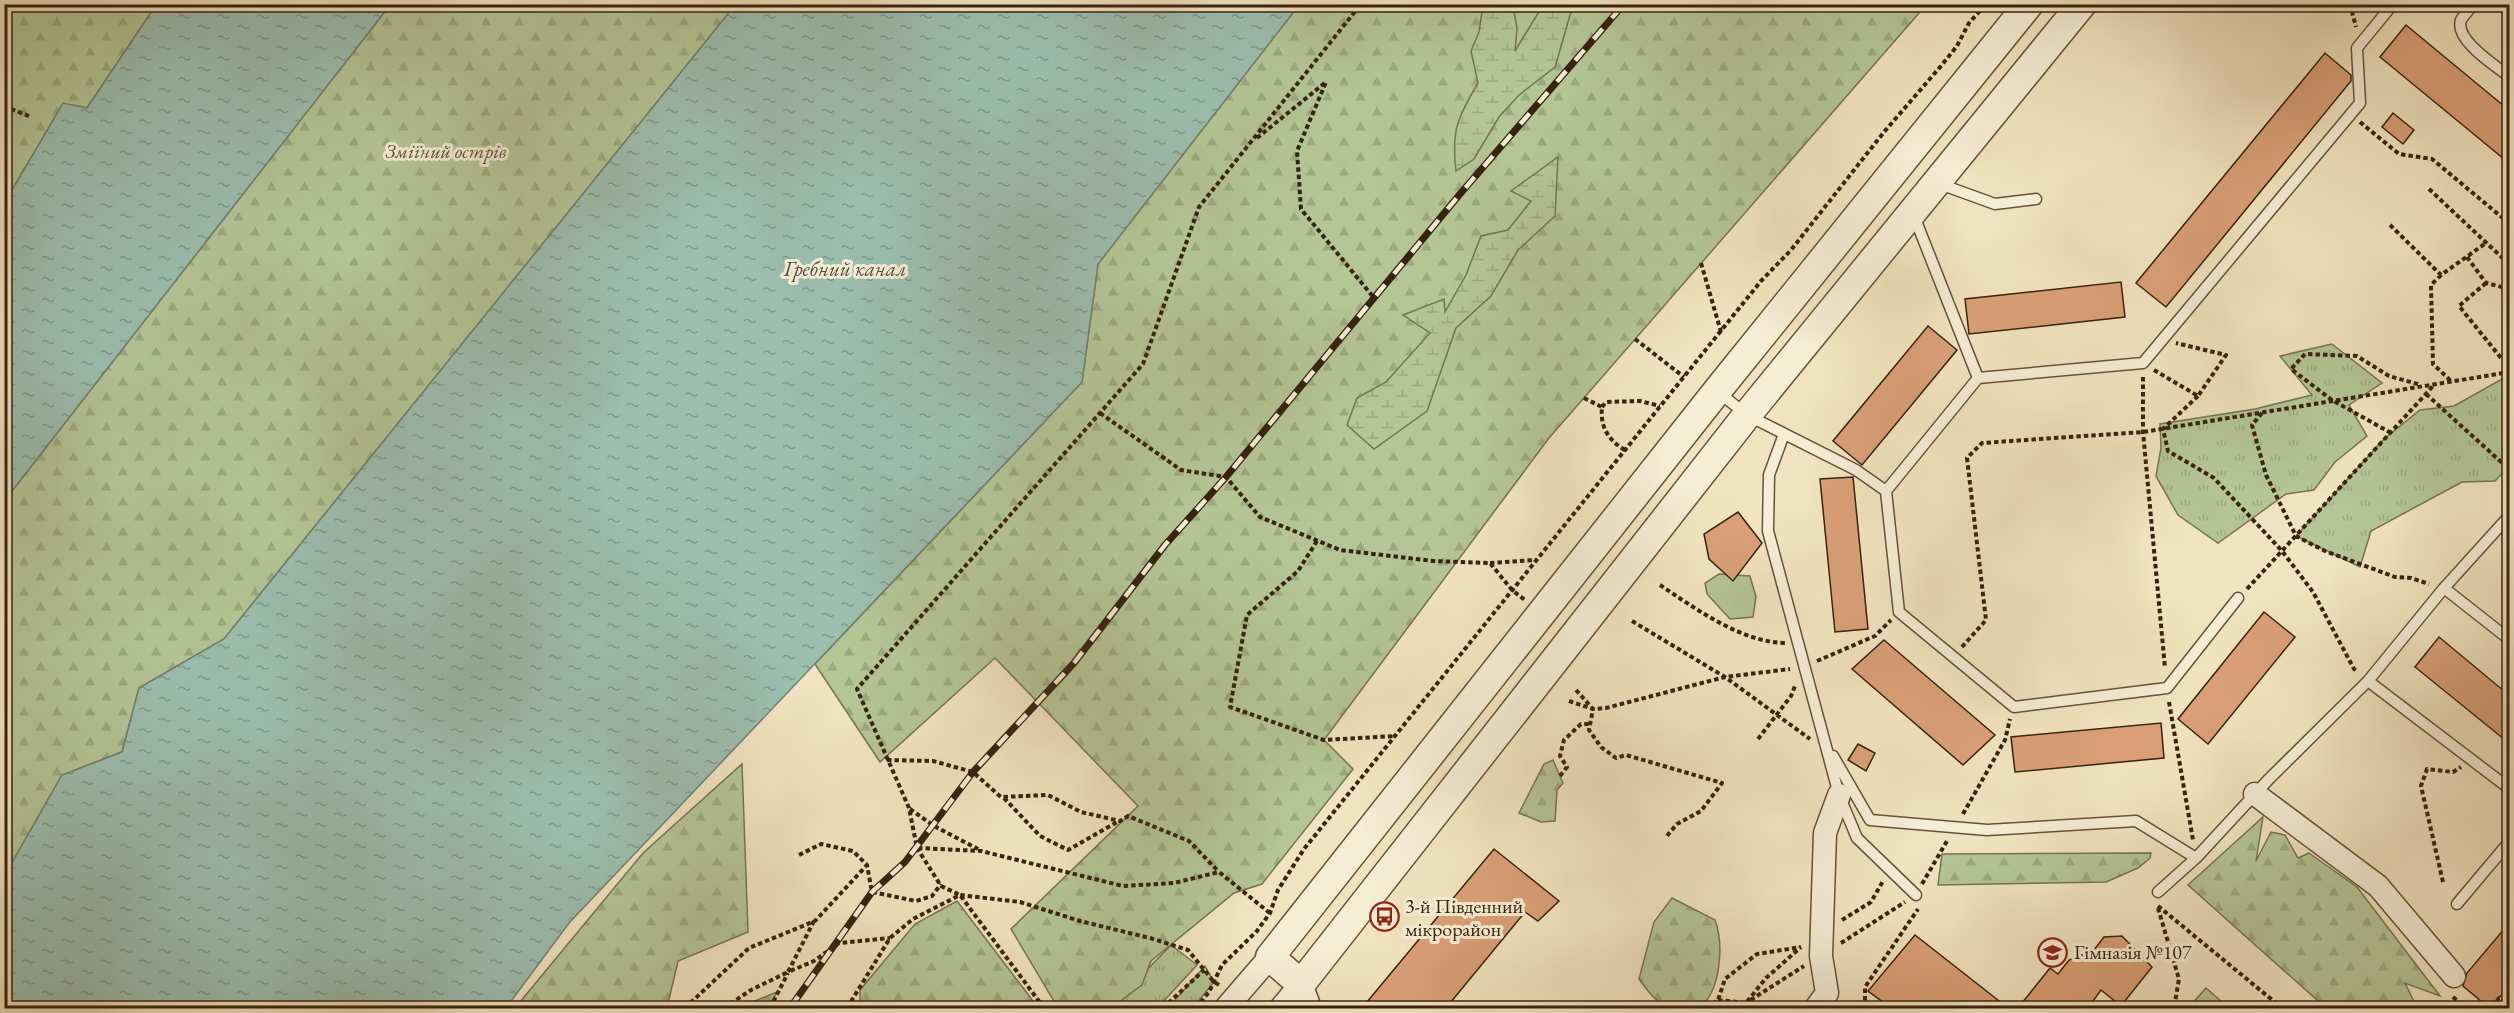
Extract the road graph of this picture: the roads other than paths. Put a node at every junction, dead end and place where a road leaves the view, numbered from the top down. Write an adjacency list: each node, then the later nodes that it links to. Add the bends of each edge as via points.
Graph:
1 (2029, 4): 10 (street)
2 (2082, 4): 6 (street)
3 (2393, 4): 9 (lane, via 2356,48 2360,104 2143,363)
4 (2473, 4): 5 (lane, via 2461,21 2461,32 2467,43)
5 (2510, 77)
6 (1936, 183): 7 (lane, via 1995,204); 8 (street)
7 (2036, 199)
8 (1913, 212): 9 (lane); 11 (street)
9 (1977, 378): 13 (lane)
10 (1717, 391): 11 (lane); 28 (street)
11 (1747, 415): 12 (lane); 30 (street)
12 (1784, 434): 13 (lane, via 1857,470); 19 (lane, via 1769,475 1768,531)
13 (1886, 491): 16 (lane, via 1899,612 2014,707 2167,688)
14 (2510, 515): 15 (lane)
15 (2444, 588): 17 (lane); 18 (lane)
16 (2238, 598)
17 (2510, 640)
18 (2368, 681): 20 (lane); 21 (lane)
19 (1825, 743): 22 (lane); 24 (lane, via 1870,820 1987,830 2136,821)
20 (2510, 789)
21 (2255, 794): 24 (lane); 29 (street, via 2378,886)
22 (1839, 795): 26 (lane, via 1857,838); 33 (street, via 1825,833 1821,956 1827,993)
23 (2510, 841): 27 (lane)
24 (2196, 858): 25 (lane)
25 (2158, 892)
26 (1916, 895)
27 (2457, 904)
28 (1270, 957): 30 (street); 31 (street)
29 (2454, 976)
30 (1305, 996): 32 (street)
31 (1232, 1002)
32 (1281, 1008)
33 (1816, 1008)

